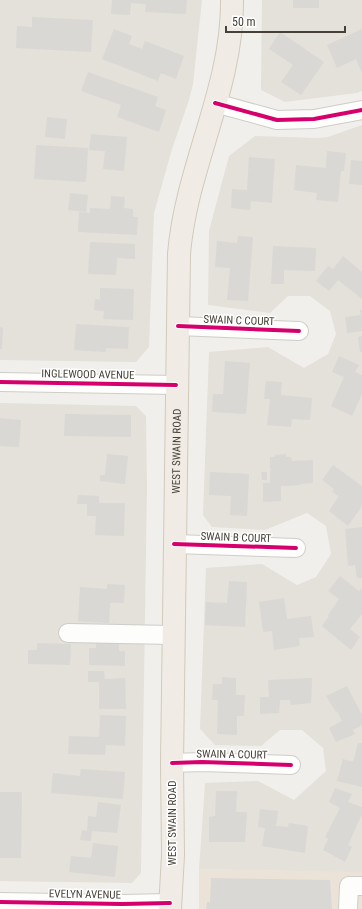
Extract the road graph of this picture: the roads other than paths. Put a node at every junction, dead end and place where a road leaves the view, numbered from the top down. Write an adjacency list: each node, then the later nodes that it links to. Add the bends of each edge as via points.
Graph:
1 (232, 0): 2 (main road, WEST SWAIN ROAD, via 227,60)
2 (215, 103): 3 (street, via 277,120 314,119); 4 (main road, WEST SWAIN ROAD, via 181,228)
3 (362, 110)
4 (178, 326): 5 (street, SWAIN C COURT); 7 (main road, WEST SWAIN ROAD)
5 (300, 331)
6 (0, 382): 7 (street, INGLEWOOD AVENUE)
7 (176, 385): 8 (main road, WEST SWAIN ROAD)
8 (174, 544): 9 (street, SWAIN B COURT); 11 (main road, WEST SWAIN ROAD)
9 (296, 548)
10 (68, 633): 11 (street)
11 (173, 634): 12 (main road, WEST SWAIN ROAD)
12 (172, 763): 13 (street, SWAIN A COURT); 17 (main road, WEST SWAIN ROAD)
13 (291, 765)
14 (362, 886): 18 (street, via 349,886)
15 (0, 902): 16 (street, EVELYN AVENUE)
16 (44, 906): 17 (street, EVELYN AVENUE)
17 (170, 906)
18 (348, 909)

